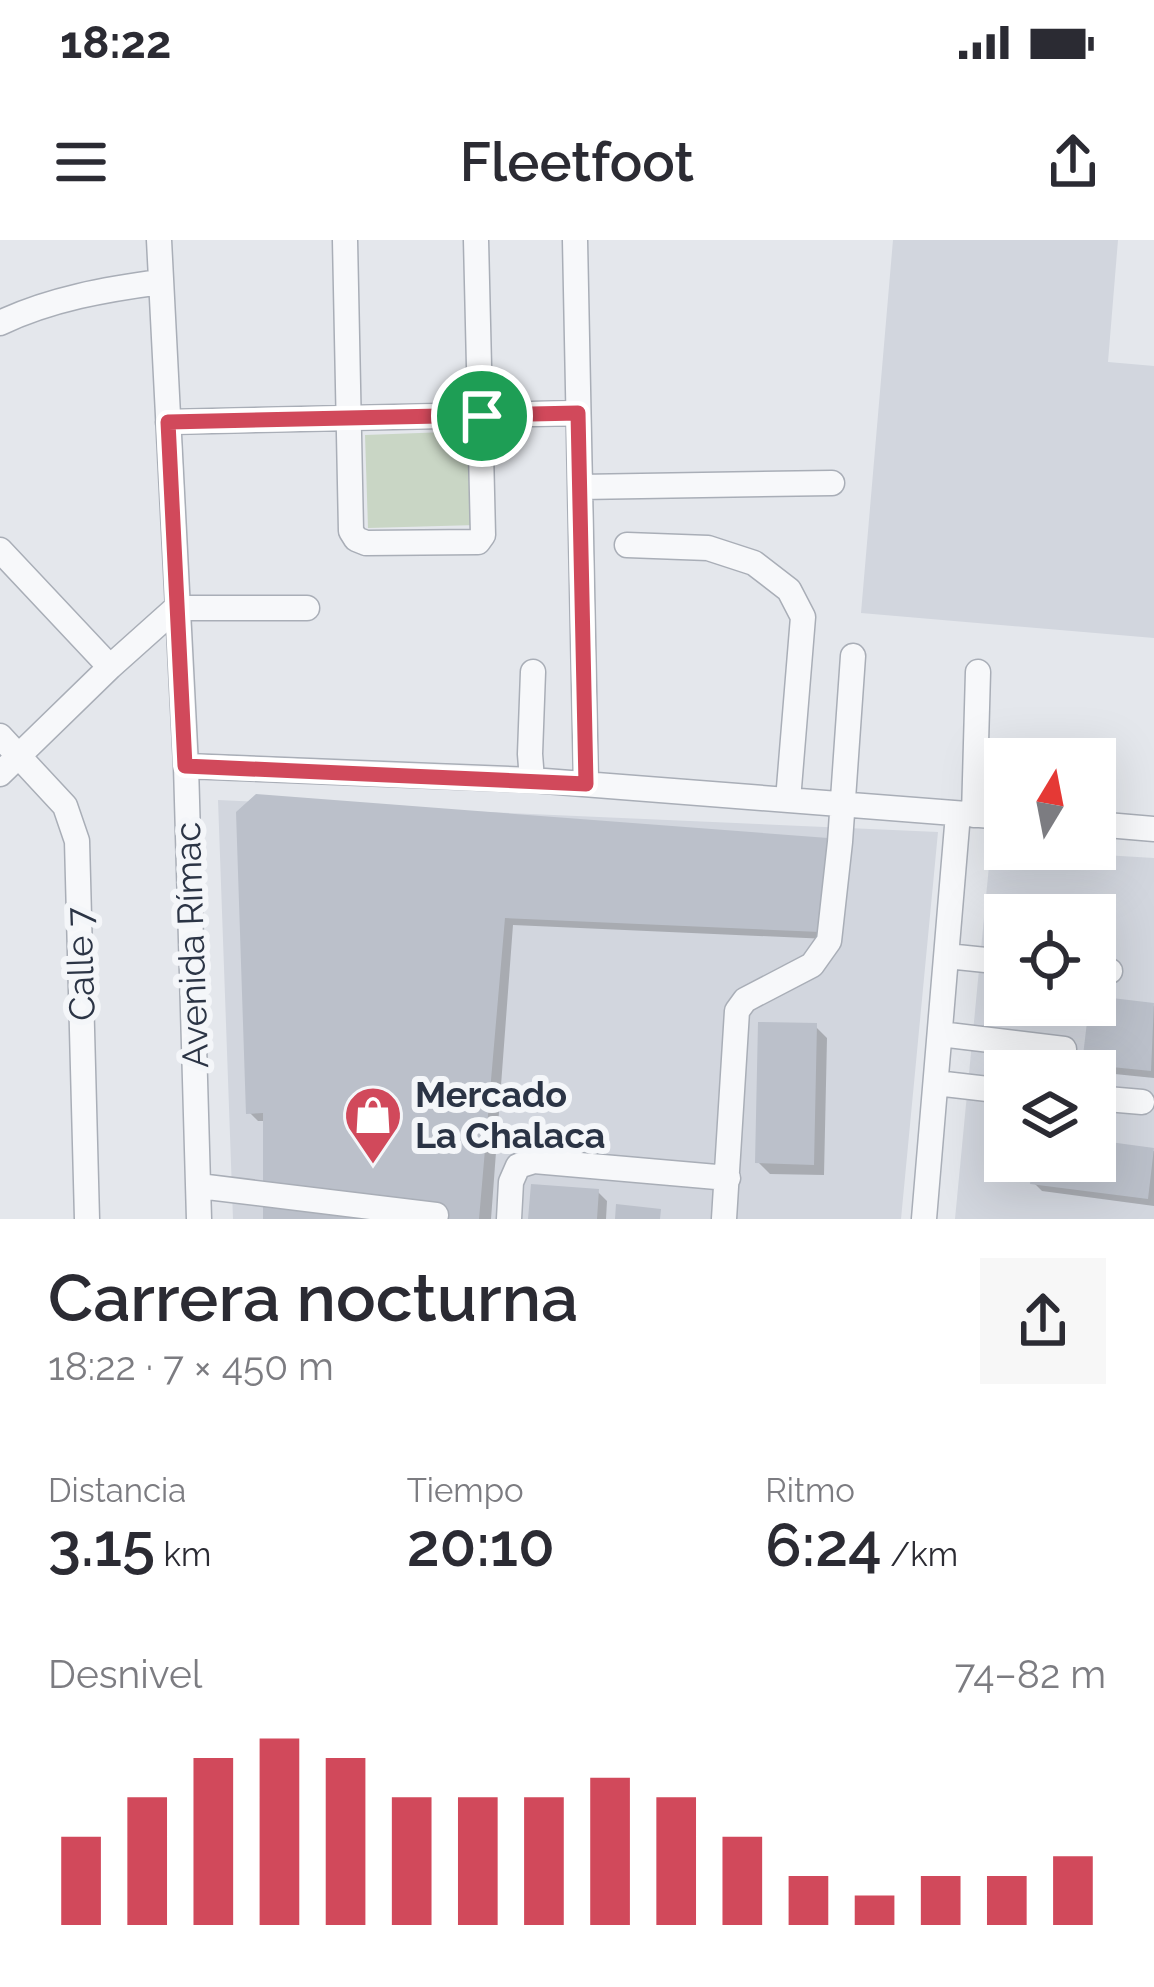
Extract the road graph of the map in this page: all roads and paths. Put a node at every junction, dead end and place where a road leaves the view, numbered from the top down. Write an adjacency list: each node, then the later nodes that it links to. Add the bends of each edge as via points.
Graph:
1 (159, 240): 5 (street, Avenida Rímac)
2 (345, 240): 9 (street)
3 (476, 240): 8 (street)
4 (575, 240): 7 (street)
5 (161, 282): 6 (street, via 76,297); 10 (street, Avenida Rímac)
6 (0, 323)
7 (578, 413): 8 (street); 12 (street)
8 (482, 416): 9 (street); 9 (street, via 485,525 478,542 356,538)
9 (348, 420): 10 (street)
10 (168, 422): 15 (street, Avenida Rímac)
11 (832, 483): 12 (street)
12 (580, 487): 26 (street)
13 (627, 544): 27 (street, via 708,548 754,563 790,590 803,617)
14 (0, 550): 18 (street)
15 (176, 608): 16 (street); 18 (street); 23 (street, Avenida Rímac)
16 (307, 608)
17 (853, 656): 28 (street)
18 (110, 668): 22 (street)
19 (533, 672): 25 (street)
20 (978, 672): 29 (street)
21 (0, 736): 22 (street, Calle 7)
22 (19, 756): 24 (street); 44 (street, Calle 7, via 65,806 76,841)
23 (185, 766): 25 (street); 42 (street, Avenida Rímac)
24 (0, 775)
25 (532, 780): 26 (street)
26 (586, 784): 27 (street)
27 (788, 800): 28 (street)
28 (843, 804): 29 (street); 41 (street, via 829,941 812,965 737,1011)
29 (966, 814): 30 (street); 33 (street)
30 (984, 815)
31 (1116, 826): 32 (street)
32 (1154, 829)
33 (946, 956): 34 (street); 35 (street)
34 (984, 960)
35 (940, 1034): 36 (street); 37 (street)
36 (1064, 1049)
37 (936, 1083): 38 (street); 48 (street)
38 (984, 1089)
39 (1116, 1100): 40 (street)
40 (1142, 1102)
41 (728, 1178): 46 (street, via 534,1161 518,1166); 47 (street)
42 (199, 1186): 43 (street); 45 (street, Avenida Rímac)
43 (436, 1215)
44 (86, 1219)
45 (199, 1219)
46 (508, 1219)
47 (724, 1219)
48 (924, 1219)

